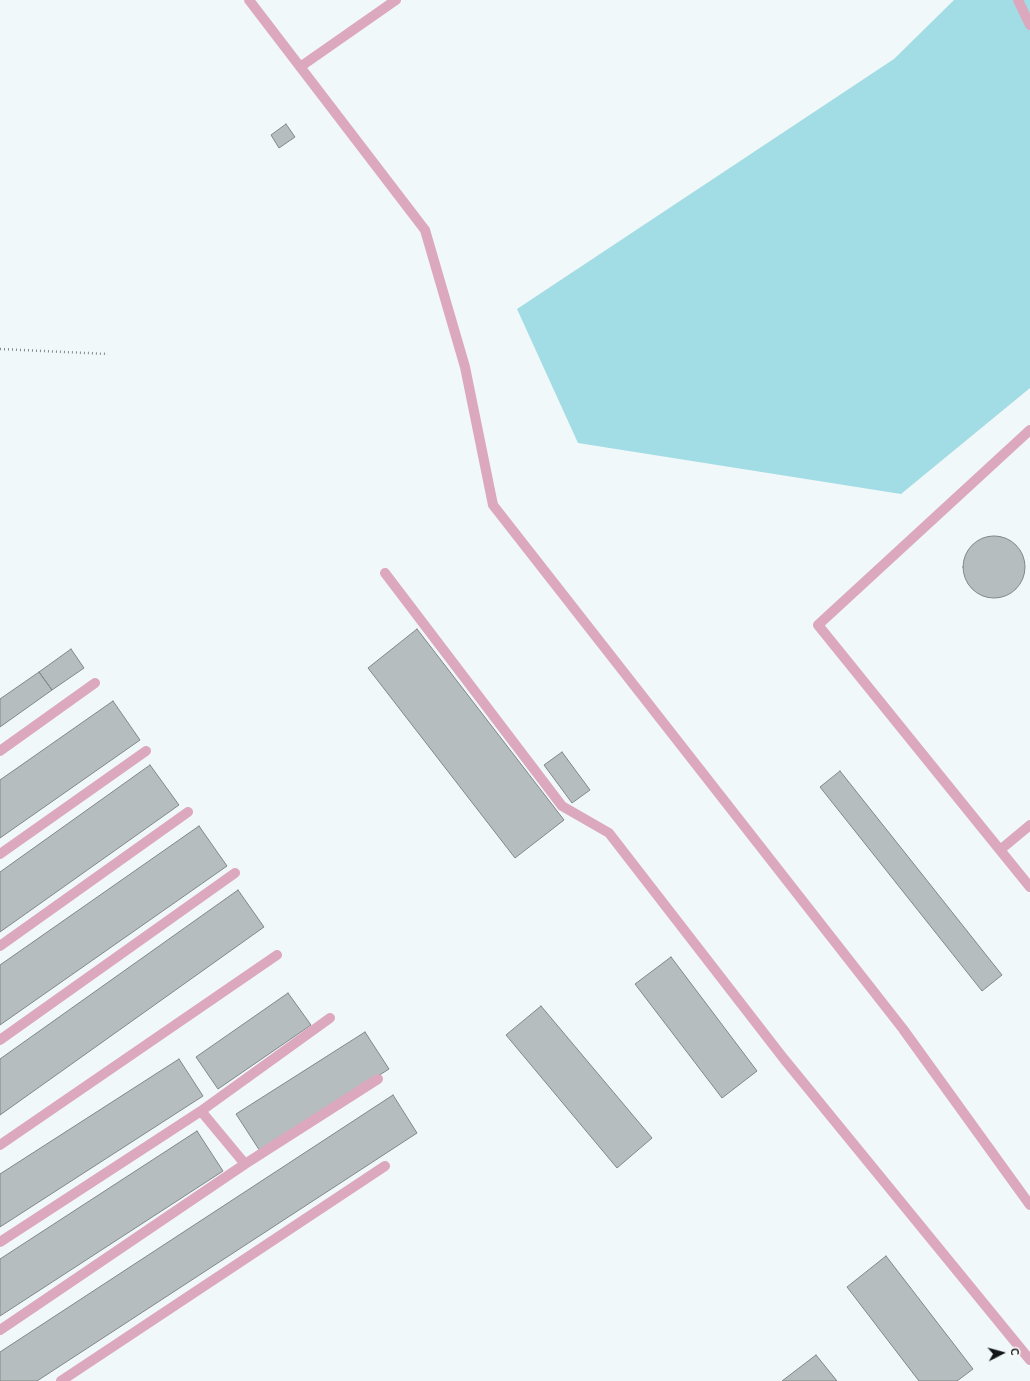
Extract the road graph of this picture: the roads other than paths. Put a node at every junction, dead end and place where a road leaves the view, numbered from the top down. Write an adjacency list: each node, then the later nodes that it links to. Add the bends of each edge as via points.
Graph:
1 (249, 0): 5 (lane)
2 (396, 0): 5 (lane)
3 (1018, 0): 4 (lane)
4 (1030, 25)
5 (300, 67): 26 (lane, via 425,230 465,367 493,505 903,1030)
6 (1030, 430): 13 (lane, via 818,625)
7 (385, 573): 29 (lane, via 562,806 609,833 784,1058)
8 (95, 683): 9 (lane)
9 (0, 751)
10 (146, 751): 14 (lane)
11 (188, 812): 17 (lane)
12 (1030, 825): 13 (lane)
13 (1000, 850): 16 (lane)
14 (0, 854)
15 (235, 873): 20 (lane)
16 (1030, 887)
17 (0, 946)
18 (277, 955): 23 (lane)
19 (330, 1018): 22 (lane)
20 (0, 1040)
21 (378, 1079): 24 (lane)
22 (201, 1111): 24 (lane); 27 (lane)
23 (0, 1145)
24 (245, 1164): 28 (lane)
25 (385, 1166): 30 (lane)
26 (1030, 1205)
27 (0, 1242)
28 (0, 1330)
29 (1030, 1360)
30 (61, 1381)

